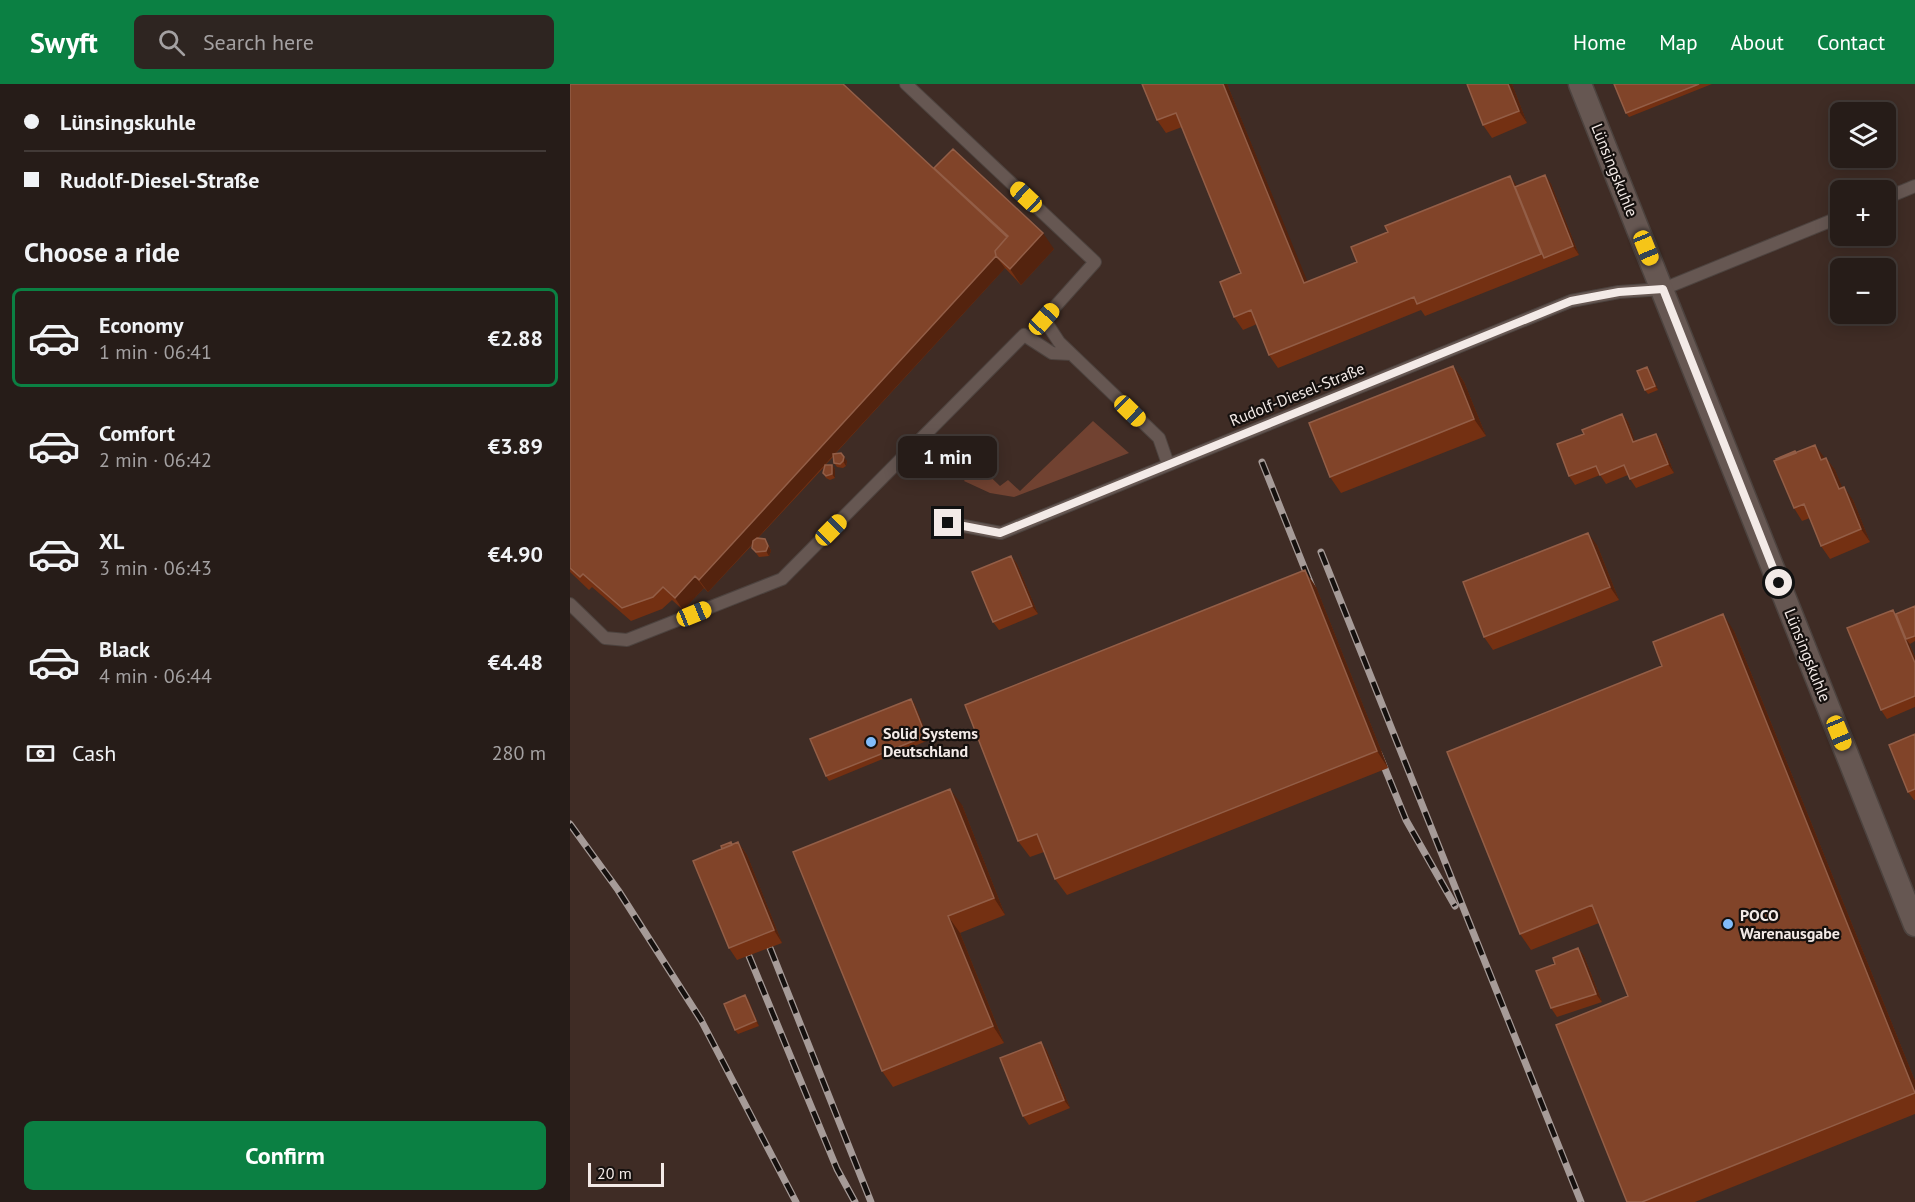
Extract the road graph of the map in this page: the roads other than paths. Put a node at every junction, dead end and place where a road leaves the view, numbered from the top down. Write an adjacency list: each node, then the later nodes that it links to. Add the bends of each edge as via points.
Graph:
1 (906, 84): 7 (lane, via 1095,262 1044,319)
2 (1580, 84): 6 (street, Lünsingskuhle)
3 (1915, 186): 4 (lane)
4 (1896, 194)
5 (1830, 221): 6 (lane, Rudolf-Diesel-Straße)
6 (1663, 289): 8 (lane, Rudolf-Diesel-Straße, via 1571,301); 11 (street, Lünsingskuhle)
7 (1071, 354): 8 (lane, via 1159,438); 10 (lane, via 1052,353 1024,335 782,579 627,640 605,638)
8 (1168, 464): 9 (lane, Rudolf-Diesel-Straße, via 1000,533)
9 (948, 523)
10 (570, 604)
11 (1915, 925)

